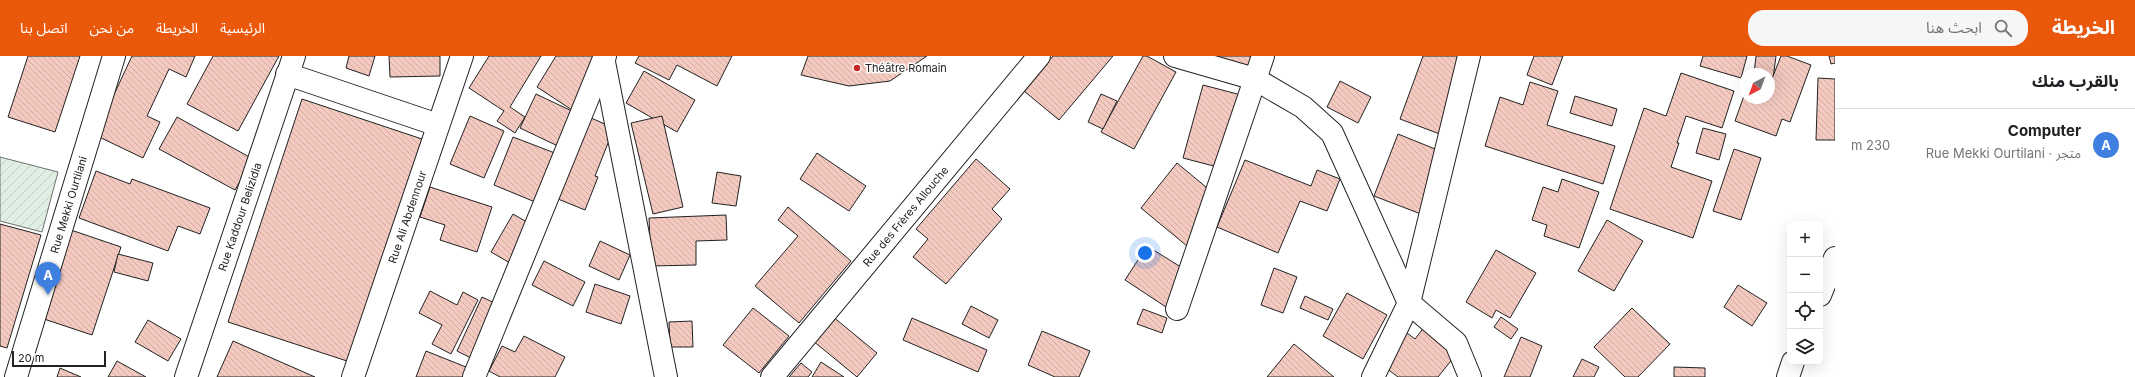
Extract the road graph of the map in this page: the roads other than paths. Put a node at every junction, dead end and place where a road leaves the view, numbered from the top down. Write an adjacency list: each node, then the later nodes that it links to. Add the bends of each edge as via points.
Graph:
1 (114, 56): 16 (street, Rue Mekki Ourtilani)
2 (462, 56): 10 (street, Rue Ali Abdennour)
3 (1039, 56): 21 (street, Rue des Frères Allouche)
4 (1176, 56): 9 (street)
5 (1262, 56): 9 (street)
6 (1469, 56): 13 (street)
7 (605, 59): 19 (street); 20 (street)
8 (290, 65): 10 (street); 17 (street, Rue Kaddour Belizidia)
9 (1255, 79): 13 (street, via 1303,107 1332,133); 14 (street)
10 (438, 125): 18 (street, Rue Ali Abdennour)
11 (1835, 258): 12 (street)
12 (1821, 293)
13 (1409, 303): 22 (street); 23 (street, via 1456,343)
14 (1177, 309)
15 (1792, 365): 24 (street)
16 (16, 377)
17 (186, 377)
18 (353, 377)
19 (474, 377)
20 (666, 377)
21 (772, 377)
22 (1373, 377)
23 (1470, 377)
24 (1788, 377)

